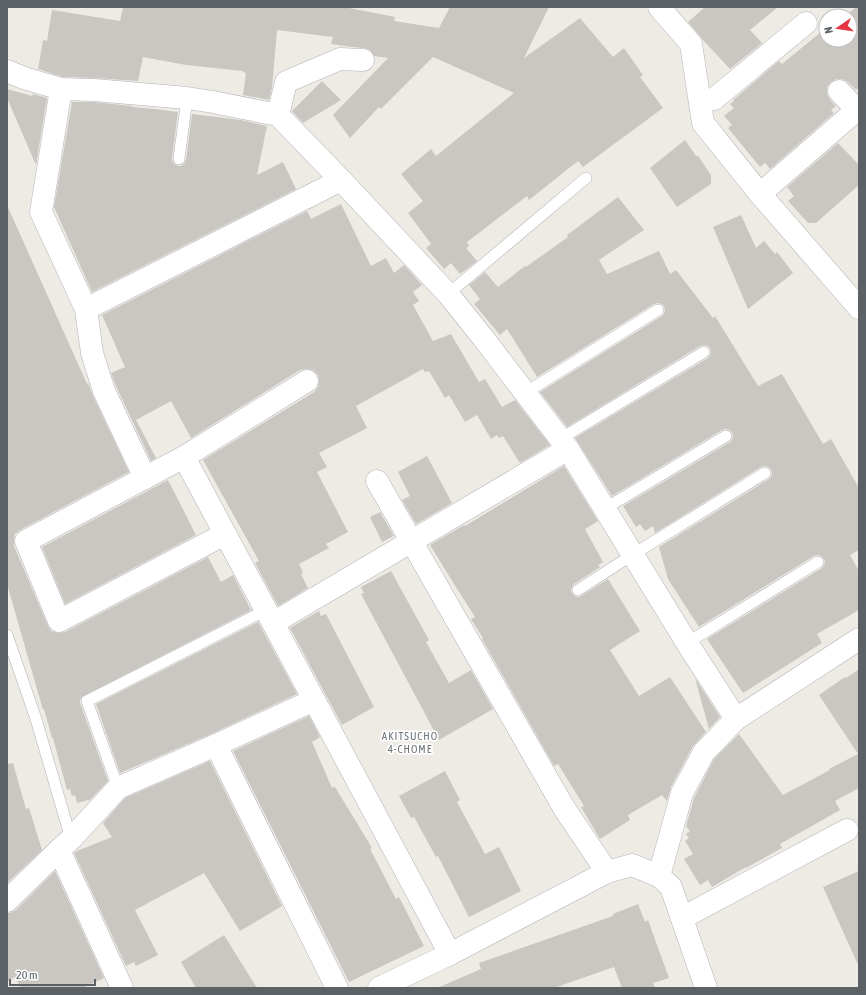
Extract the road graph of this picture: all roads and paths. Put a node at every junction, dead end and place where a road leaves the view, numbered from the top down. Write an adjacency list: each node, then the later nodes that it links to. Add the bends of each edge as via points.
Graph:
1 (659, 7): 8 (street, via 691,44)
2 (806, 23): 8 (street, via 714,99)
3 (363, 60): 10 (street, via 340,59 286,82)
4 (7, 71): 5 (street)
5 (61, 89): 7 (street); 17 (street, via 41,212)
6 (839, 91): 9 (street)
7 (187, 98): 10 (street); 11 (lane)
8 (700, 102): 14 (street, via 703,123)
9 (858, 109): 14 (street)
10 (278, 115): 13 (street)
11 (179, 159)
12 (586, 178): 15 (lane)
13 (341, 180): 15 (street); 17 (street)
14 (760, 194): 16 (street)
15 (448, 294): 21 (street)
16 (859, 308)
17 (86, 309): 26 (street, via 92,353 104,391)
18 (658, 310): 21 (lane)
19 (704, 352): 23 (lane)
20 (307, 381): 24 (street)
21 (525, 393): 23 (street)
22 (726, 436): 28 (lane)
23 (564, 444): 28 (street); 30 (street)
24 (184, 457): 26 (street); 29 (street)
25 (765, 473): 31 (lane)
26 (145, 478): 29 (street, via 26,540 58,621)
27 (377, 481): 30 (street)
28 (604, 509): 31 (street)
29 (225, 534): 34 (street)
30 (412, 542): 34 (street); 44 (street, via 564,808)
31 (632, 555): 33 (lane); 37 (street)
32 (818, 562): 37 (lane)
33 (578, 590)
34 (270, 616): 38 (street); 41 (lane, via 87,701)
35 (7, 635): 43 (lane, via 36,719)
36 (859, 639): 39 (street)
37 (687, 643): 39 (street)
38 (314, 700): 40 (street); 48 (street)
39 (736, 719): 45 (street, via 704,752 682,793)
40 (216, 745): 41 (street); 50 (street)
41 (118, 788): 43 (street)
42 (847, 830): 47 (street)
43 (65, 844): 46 (street); 49 (street)
44 (607, 872): 45 (street, via 632,865); 48 (street)
45 (659, 876): 47 (street, via 671,887)
46 (7, 901)
47 (682, 918): 52 (street)
48 (450, 954): 51 (street)
49 (122, 988)
50 (337, 988)
51 (379, 988)
52 (706, 988)

